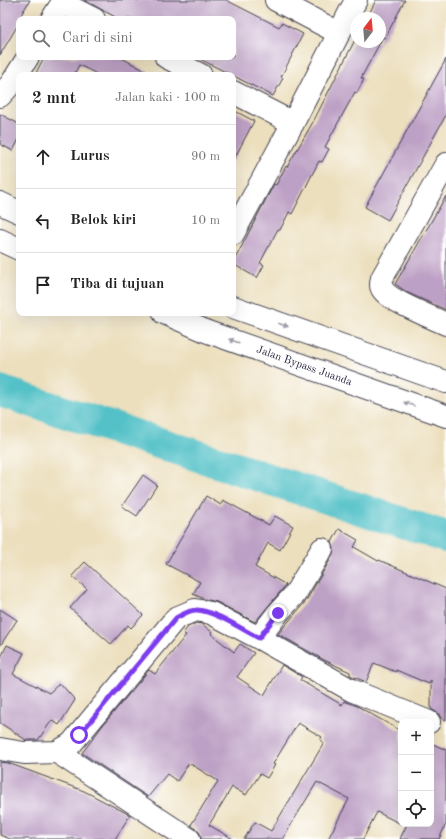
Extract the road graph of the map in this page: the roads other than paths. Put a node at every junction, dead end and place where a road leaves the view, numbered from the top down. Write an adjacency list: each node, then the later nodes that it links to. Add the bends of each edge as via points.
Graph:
1 (276, 0): 5 (street)
2 (356, 0): 5 (street)
3 (59, 7): 4 (street)
4 (85, 16)
5 (339, 34): 13 (street)
6 (26, 60): 8 (street)
7 (172, 60): 9 (street)
8 (20, 72)
9 (195, 72)
10 (16, 79): 11 (street)
11 (10, 90)
12 (236, 94): 13 (street)
13 (293, 123): 17 (street)
14 (446, 164): 22 (street, via 380,284 391,298)
15 (0, 204): 16 (street)
16 (16, 211)
17 (236, 220)
18 (0, 240): 19 (street)
19 (16, 248)
20 (236, 308): 23 (street, one-way to 23)
21 (171, 316): 24 (street, Jalan Bypass Juanda, one-way to 21, via 208,332)
22 (446, 324)
23 (446, 382)
24 (446, 416)
25 (322, 549): 26 (street, via 295,594)
26 (259, 638): 27 (street, via 351,690); 31 (street, via 202,610 195,610 176,618 79,735 71,744)
27 (423, 719)
28 (434, 724): 29 (street)
29 (446, 729)
30 (0, 749): 31 (street, via 24,753)
31 (57, 752): 32 (street)
32 (189, 839)

